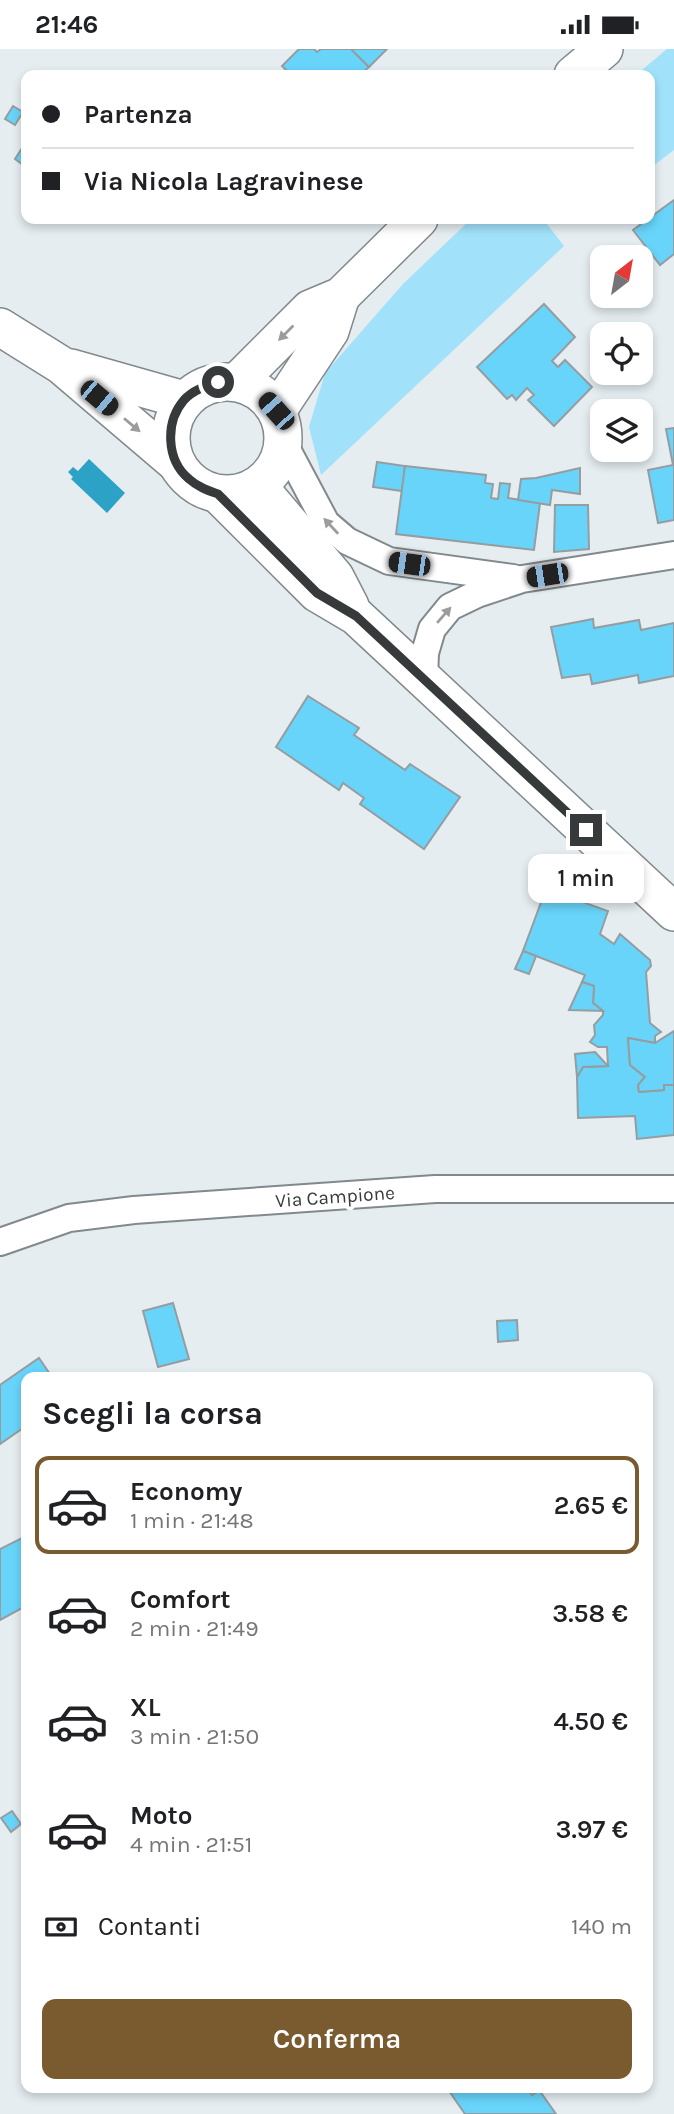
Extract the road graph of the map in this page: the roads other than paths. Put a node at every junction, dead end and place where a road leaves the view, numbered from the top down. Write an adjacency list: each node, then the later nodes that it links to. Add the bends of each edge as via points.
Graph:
1 (604, 49): 2 (street)
2 (579, 70)
3 (414, 224): 4 (street)
4 (341, 296): 7 (street, one-way to 7, via 310,309); 9 (street, via 330,331)
5 (0, 327): 6 (street)
6 (61, 365): 8 (street); 10 (street, one-way to 10)
7 (237, 382): 8 (street, via 199,388); 9 (street, via 260,392)
8 (184, 400): 10 (street, via 173,419 170,441)
9 (280, 426): 11 (street, via 282,452 273,471); 14 (street, one-way to 9, via 388,561 347,541 326,523)
10 (176, 463): 12 (street, via 200,488)
11 (258, 486): 12 (street); 15 (street, via 335,577)
12 (218, 494): 15 (street, via 317,593)
13 (674, 555): 14 (street)
14 (522, 579): 16 (street, one-way to 14, via 432,629 450,607)
15 (356, 616): 16 (street)
16 (424, 678): 17 (street)
17 (674, 912)
18 (674, 1189): 19 (street, Via Campione, via 435,1189 134,1210 69,1218)
19 (0, 1242)

